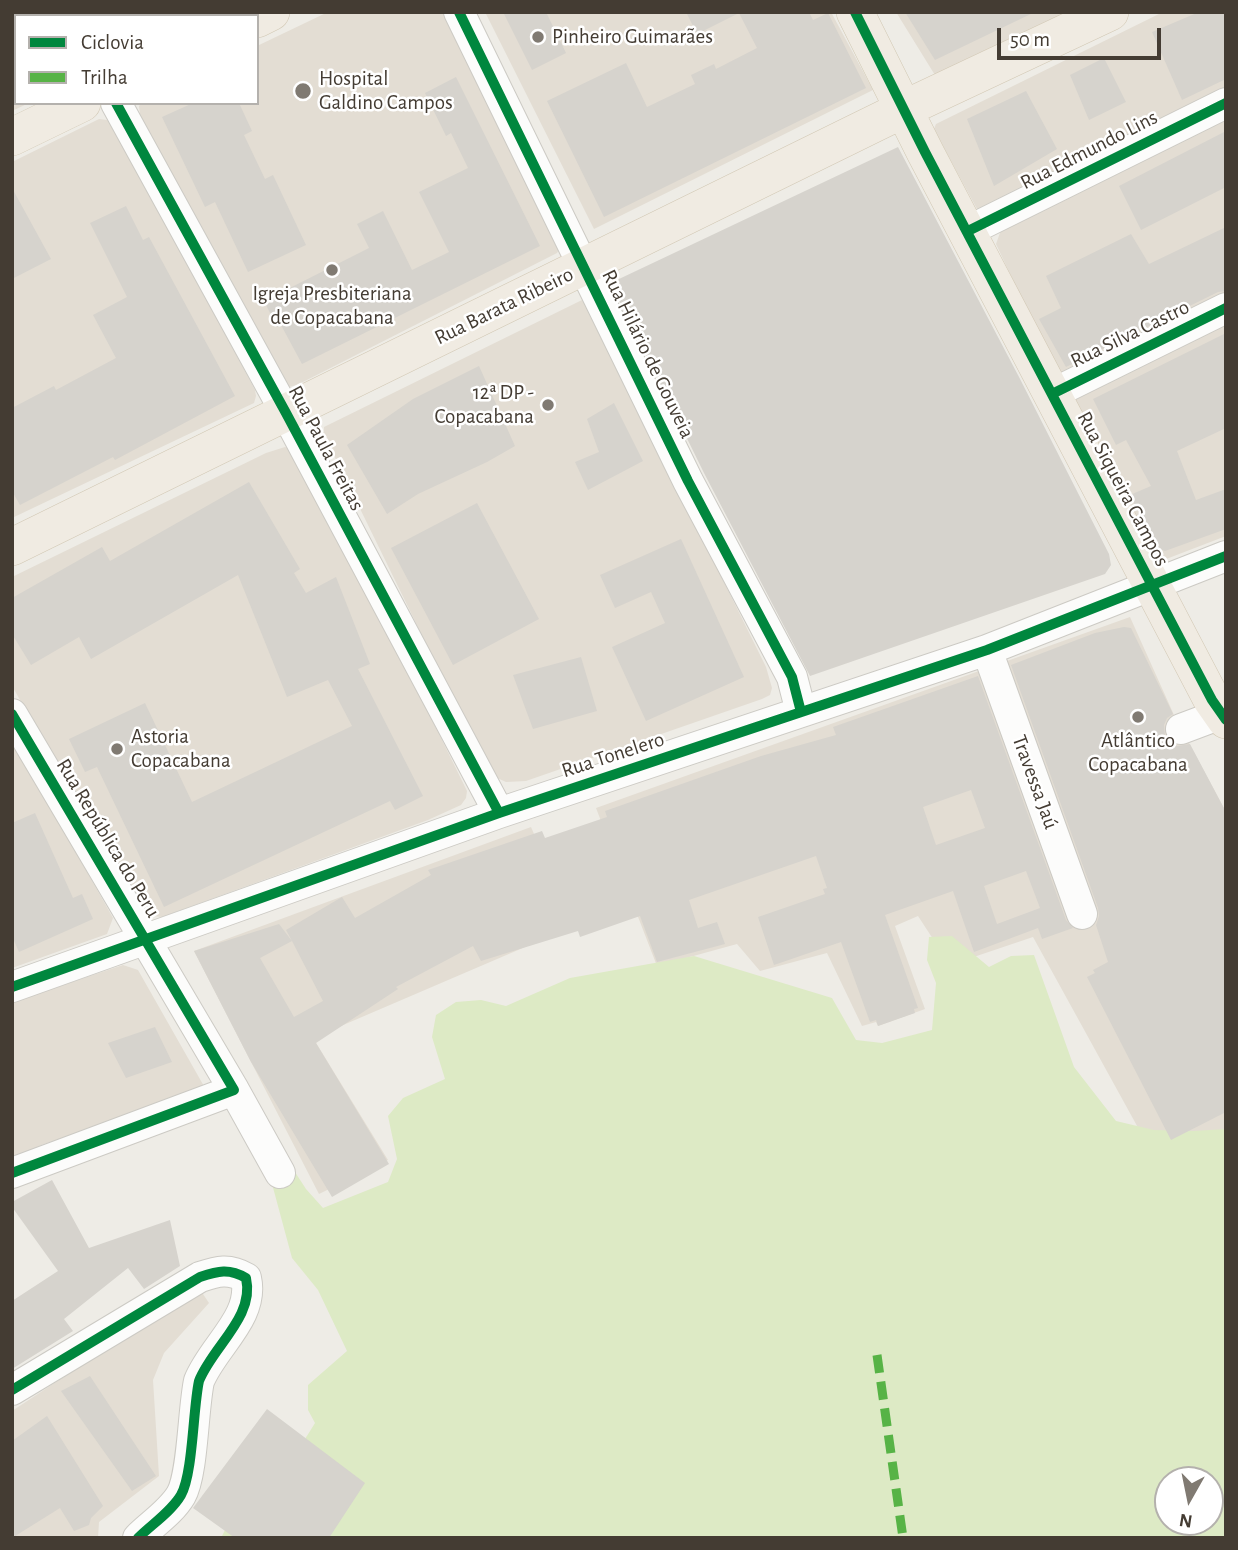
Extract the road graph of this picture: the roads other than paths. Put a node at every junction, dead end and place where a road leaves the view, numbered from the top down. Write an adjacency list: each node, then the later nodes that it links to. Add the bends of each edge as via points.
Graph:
1 (459, 12): 10 (street, Rua Hilário de Gouveia)
2 (855, 12): 7 (main road, Rua Siqueira Campos)
3 (1110, 12): 7 (main road, Rua Barata Ribeiro)
4 (1226, 103): 9 (street, Rua Edmundo Lins)
5 (78, 105): 8 (main road)
6 (118, 105): 13 (street, Rua Paula Freitas)
7 (904, 109): 9 (main road, Rua Siqueira Campos); 10 (main road, Rua Barata Ribeiro)
8 (12, 137)
9 (968, 232): 12 (main road, Rua Siqueira Campos)
10 (584, 267): 13 (main road, Rua Barata Ribeiro); 18 (street, Rua Hilário de Gouveia, via 688,481 792,677)
11 (1226, 308): 12 (street, Rua Silva Castro)
12 (1052, 394): 16 (main road, Rua Siqueira Campos)
13 (286, 413): 14 (main road, Rua Barata Ribeiro); 22 (street, Rua Paula Freitas)
14 (12, 547)
15 (1226, 556): 16 (street, Rua Tonelero)
16 (1153, 586): 17 (street, Rua Tonelero); 20 (main road, Rua Siqueira Campos)
17 (987, 650): 18 (street, Rua Tonelero); 23 (street, Travessa Jaú)
18 (802, 712): 22 (street, Rua Tonelero)
19 (12, 714): 24 (street, Rua República do Peru)
20 (1223, 717): 21 (street)
21 (1181, 729)
22 (499, 813): 24 (street, Rua Tonelero)
23 (1082, 914)
24 (146, 939): 25 (street, Rua Tonelero); 26 (street, Rua República do Peru)
25 (12, 987)
26 (234, 1090): 27 (street); 28 (street, Rua República do Peru)
27 (12, 1173)
28 (280, 1173)
29 (12, 1390): 30 (street, via 200,1277 221,1270 247,1278 242,1314 199,1381 182,1493)
30 (138, 1538)

